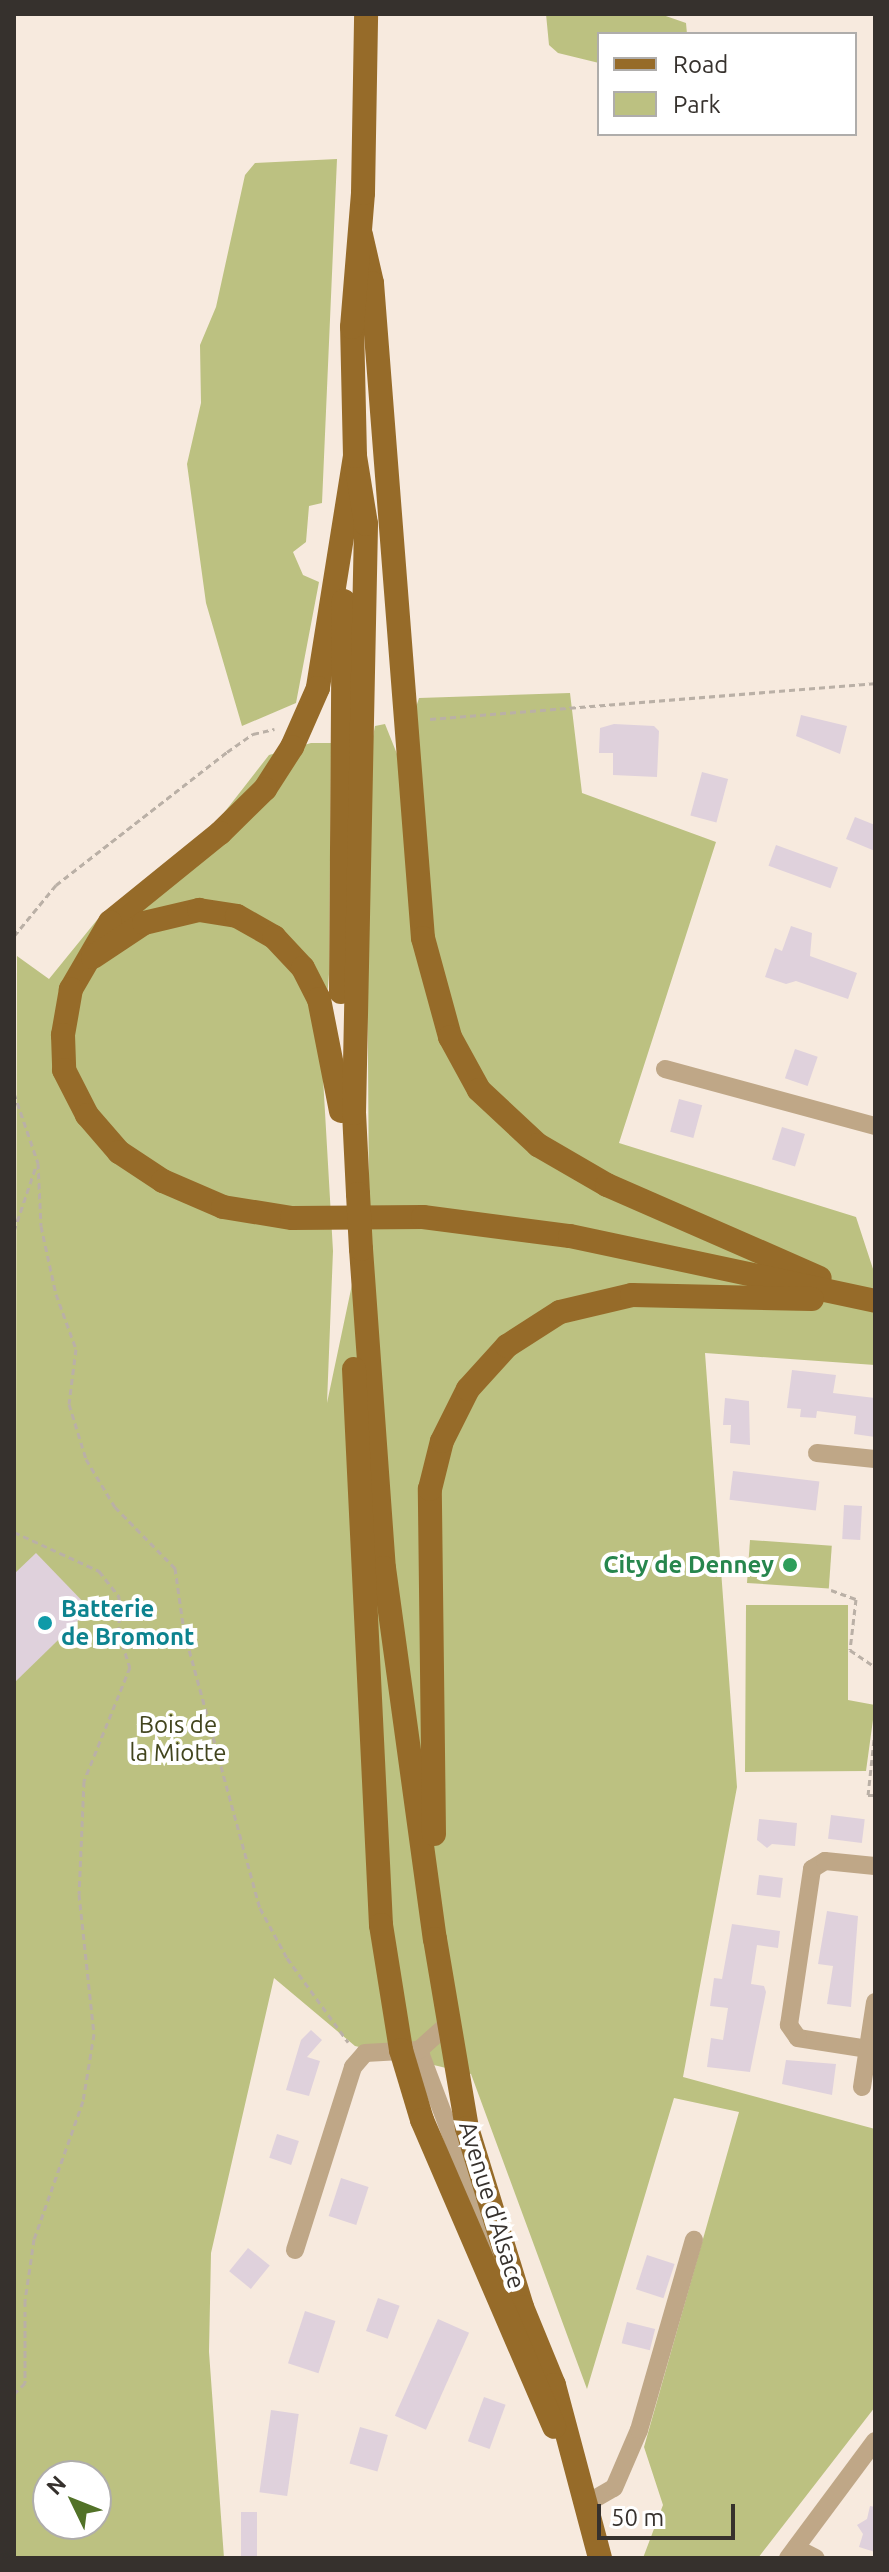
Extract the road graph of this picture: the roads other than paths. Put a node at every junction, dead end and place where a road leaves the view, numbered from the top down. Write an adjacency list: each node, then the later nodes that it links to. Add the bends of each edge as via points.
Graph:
1 (366, 14): 2 (main road)
2 (361, 235): 3 (main road, via 352,327); 11 (main road, via 372,283 423,938 450,1037 479,1090 538,1145 607,1185)
3 (355, 456): 4 (main road); 9 (main road, via 366,524)
4 (345, 519): 5 (main road, via 318,688 292,747 265,789 220,833 110,922); 7 (main road)
5 (87, 961): 7 (main road, via 144,923 199,910 237,916 274,937 303,968 319,999); 11 (main road, via 71,989 63,1035 64,1070 87,1115 119,1152 163,1181 223,1207 292,1218 423,1217 570,1236)
6 (665, 1069): 8 (street)
7 (341, 1111): 9 (main road)
8 (875, 1126)
9 (352, 1195): 10 (main road, bridge)
10 (355, 1250): 15 (main road, via 384,1568); 19 (main road, Avenue d'Alsace, via 381,1925)
11 (873, 1300): 15 (main road, via 632,1295 560,1312 507,1346 468,1389 442,1441 430,1489)
12 (817, 1453): 13 (street)
13 (875, 1459)
14 (875, 1866): 18 (street, via 825,1861 812,1869 789,2025 798,2038)
15 (435, 1939): 17 (main road, Avenue d'Alsace)
16 (875, 2002): 18 (street)
17 (448, 2024): 19 (street); 23 (main road, Avenue d'Alsace, via 467,2128)
18 (868, 2049): 20 (street)
19 (410, 2050): 22 (street, via 365,2053 353,2067); 23 (street, via 492,2250); 25 (main road, Avenue d'Alsace, via 422,2120)
20 (862, 2087)
21 (694, 2240): 26 (street, via 639,2430 614,2488)
22 (295, 2250)
23 (522, 2307): 25 (main road, Avenue d'Alsace, via 554,2385)
24 (875, 2441): 27 (street)
25 (573, 2465): 26 (main road, Avenue d'Alsace)
26 (584, 2505): 28 (main road, Avenue d'Alsace)
27 (792, 2553): 29 (street)
28 (600, 2558)
29 (816, 2558)

